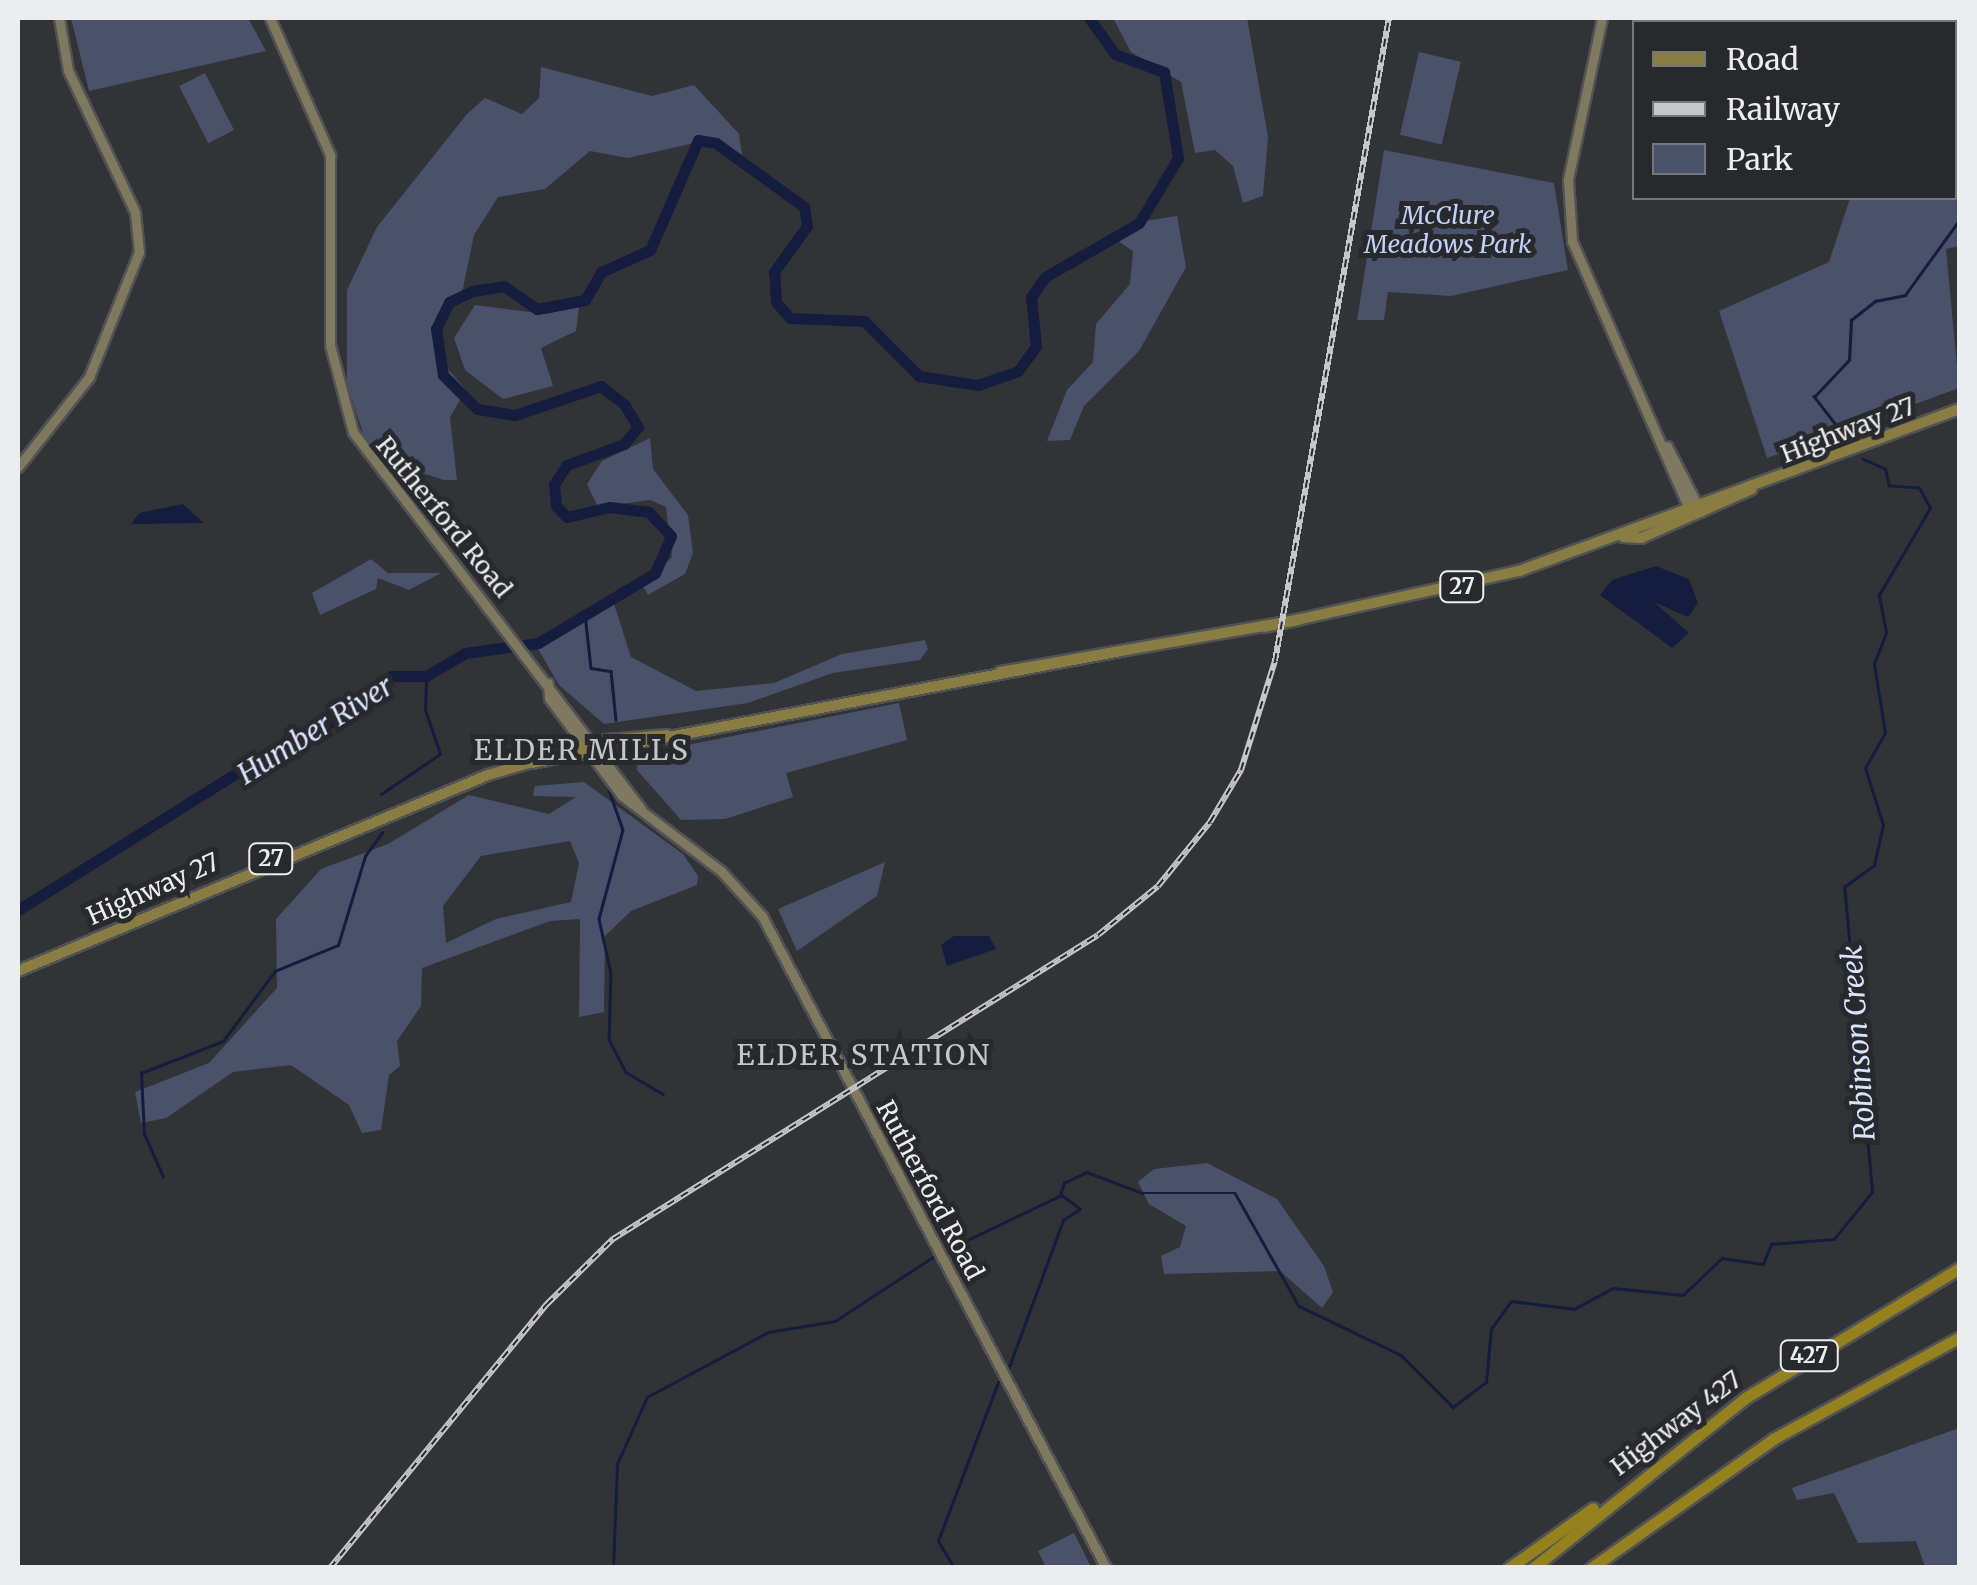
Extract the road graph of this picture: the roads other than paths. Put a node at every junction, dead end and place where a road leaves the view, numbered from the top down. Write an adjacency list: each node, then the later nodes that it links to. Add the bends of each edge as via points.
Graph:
1 (59, 18): 5 (main road, via 68,70 136,212 139,252 89,377)
2 (270, 18): 8 (main road, Rutherford Road, via 332,170 330,345 344,413 380,476 500,618)
3 (1602, 18): 6 (main road, via 1568,213 1592,300)
4 (1960, 409): 6 (main road, Highway 27 / 27)
5 (18, 467)
6 (1696, 508): 7 (main road, Highway 27 / 27, via 1457,588)
7 (667, 735): 8 (main road, Highway 27 / 27); 9 (main road, Highway 27 / 27)
8 (589, 744): 9 (main road, Rutherford Road); 10 (main road, Highway 27 / 27)
9 (597, 754): 10 (main road, Highway 27 / 27); 15 (main road, Rutherford Road, via 645,816 721,871 768,925)
10 (531, 763): 11 (main road, Highway 27 / 27, via 337,830)
11 (18, 971)
12 (1960, 1268): 14 (highway, Highway 427 / 427)
13 (1960, 1337): 18 (highway, 427, via 1773,1438)
14 (1666, 1456): 16 (highway); 17 (highway, Highway 427 / 427)
15 (1106, 1568)
16 (1509, 1568)
17 (1534, 1568)
18 (1591, 1568)

